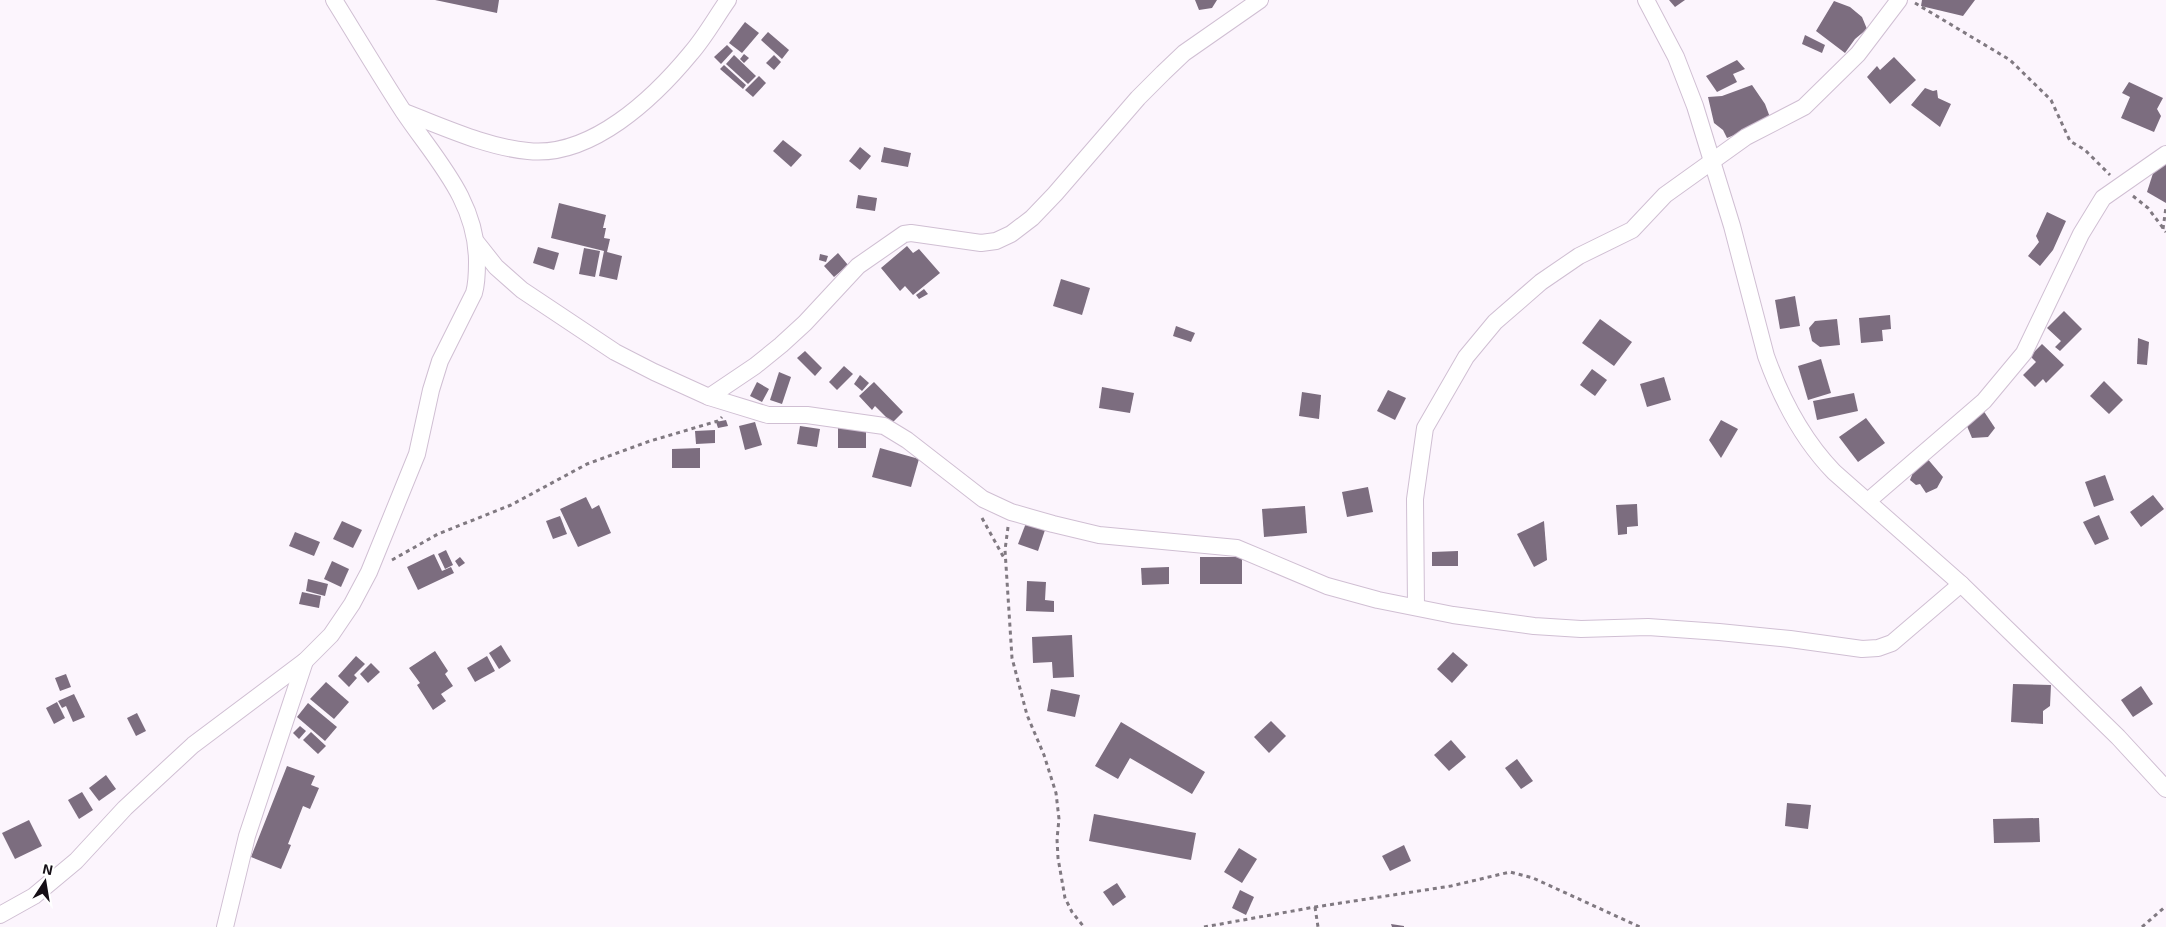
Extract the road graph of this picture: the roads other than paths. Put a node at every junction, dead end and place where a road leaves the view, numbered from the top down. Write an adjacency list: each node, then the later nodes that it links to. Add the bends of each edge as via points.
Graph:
1 (334, 0): 6 (street)
2 (728, 0): 6 (street, via 692,52 660,88 625,118 574,145 548,151 527,151 485,142)
3 (1260, 0): 10 (street, via 1177,60 1138,98 1038,212 1011,234 996,241 980,243 904,234 858,266 805,323 761,361)
4 (1646, 0): 8 (street, via 1676,57)
5 (1899, 0): 8 (street, via 1858,54 1804,107)
6 (404, 112): 9 (street, via 450,176 466,206)
7 (2166, 154): 11 (street, via 2103,198 2081,234 2024,353 1984,401)
8 (1711, 161): 11 (street, via 1773,376 1817,455); 13 (street, via 1666,195 1632,230 1579,256 1541,282 1495,322 1466,358 1425,428 1415,500)
9 (477, 243): 10 (street, via 496,267 556,314 615,352); 14 (street, via 474,293 440,362 417,454 369,572 331,635)
10 (709, 397): 13 (street, via 768,415 807,415 884,426 983,500 1011,512 1100,535 1237,548 1326,586)
11 (1868, 501): 12 (street)
12 (1961, 584): 13 (street, via 1892,643 1862,650 1790,639 1648,627 1581,629 1534,626); 15 (street, via 2118,737)
13 (1416, 606)
14 (305, 661): 16 (street, via 194,745 126,808 76,861 34,896); 17 (street, via 248,836)
15 (2166, 789)
16 (0, 915)
17 (225, 927)

